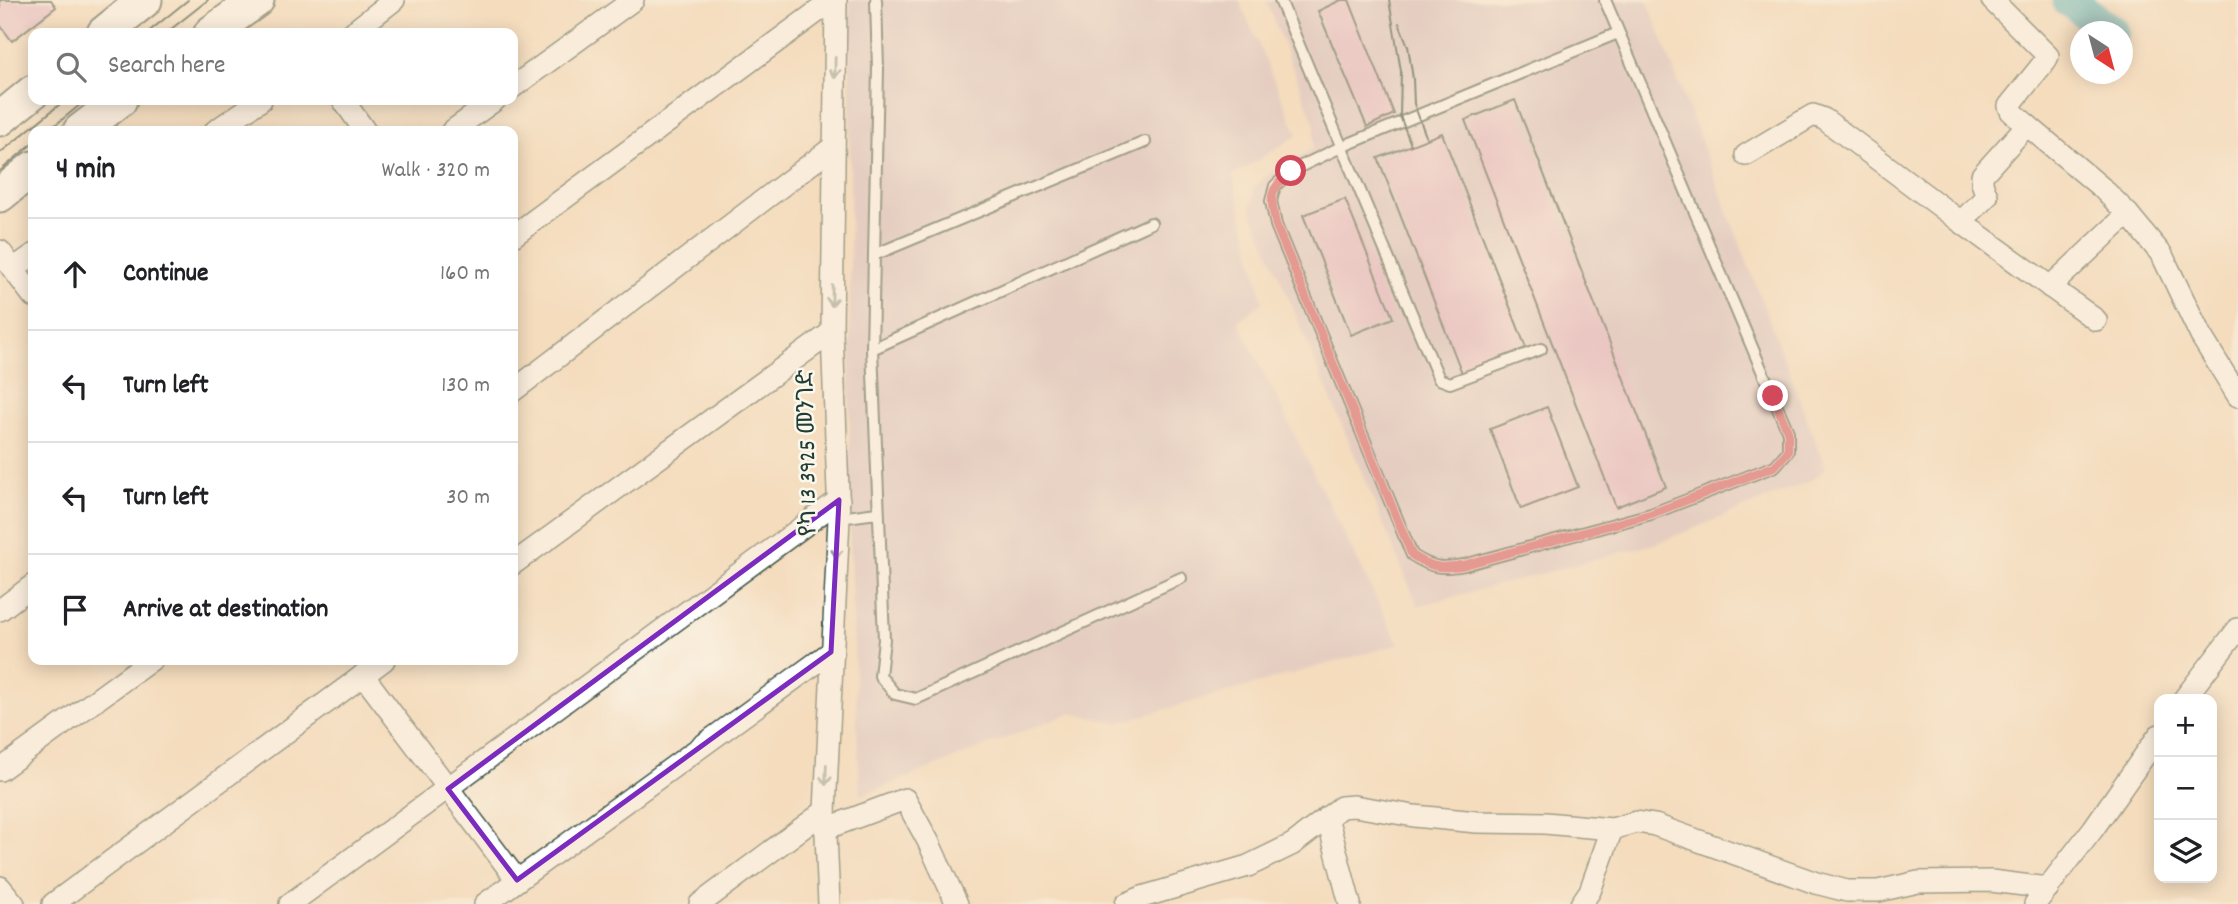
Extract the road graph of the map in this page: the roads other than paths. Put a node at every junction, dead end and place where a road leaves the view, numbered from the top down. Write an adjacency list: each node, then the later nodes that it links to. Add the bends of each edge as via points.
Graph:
1 (145, 0): 10 (main road)
2 (257, 0): 11 (main road)
3 (394, 0): 12 (street)
4 (634, 0): 14 (street)
5 (834, 0): 27 (street, የካ 13 3925 መንገድ, one-way to 27); 35 (street)
6 (876, 0): 37 (lane)
7 (1280, 0): 28 (lane)
8 (1605, 0): 13 (lane)
9 (1992, 0): 21 (street, via 2048,55 2009,106)
10 (110, 28)
11 (218, 28)
12 (358, 28)
13 (1618, 33): 28 (lane); 28 (lane, via 1788,432 1788,451 1775,466 1651,514 1464,565 1429,566 1412,555 1276,225 1271,201 1275,186 1291,171)
14 (518, 83)
15 (28, 96): 20 (main road)
16 (114, 105): 22 (main road)
17 (254, 105): 23 (street)
18 (347, 105): 24 (street)
19 (488, 105): 25 (street)
20 (0, 119)
21 (2027, 125): 32 (street); 33 (street, via 1982,175 1987,196)
22 (86, 126)
23 (222, 126)
24 (361, 126)
25 (459, 126)
26 (1145, 142): 37 (lane)
27 (834, 147): 43 (street, የካ 13 3925 መንገድ, one-way to 43); 46 (street)
28 (1340, 147): 45 (lane, via 1439,379 1450,383)
29 (1746, 155): 33 (street, via 1813,115)
30 (28, 172): 31 (main road)
31 (0, 195)
32 (2128, 214): 40 (street); 47 (street, via 2162,256 2201,336)
33 (1961, 222): 40 (street)
34 (1152, 223): 44 (lane)
35 (518, 232)
36 (0, 251): 39 (street)
37 (874, 256): 44 (lane)
38 (28, 258): 39 (street)
39 (13, 269): 41 (street)
40 (2050, 288): 42 (street)
41 (28, 289)
42 (2096, 320)
43 (832, 332): 48 (street, የካ 13 3925 መንገድ); 50 (street)
44 (872, 348): 49 (lane)
45 (1541, 349)
46 (518, 387)
47 (2238, 396)
48 (839, 509): 49 (lane); 55 (street, የካ 13 3925 መንገድ, one-way to 55); 62 (street)
49 (877, 513): 51 (lane, via 884,639 880,676 895,694 916,699)
50 (518, 560)
51 (1181, 578)
52 (28, 589): 53 (street)
53 (0, 610)
54 (2238, 629): 59 (street)
55 (831, 652): 64 (street, የካ 13 3925 መንገድ, one-way to 64); 66 (street)
56 (144, 665): 61 (street)
57 (377, 665): 58 (street)
58 (363, 676): 62 (street); 70 (street)
59 (2188, 694)
60 (2154, 742): 68 (street)
61 (0, 770)
62 (448, 789): 66 (street); 71 (street)
63 (1327, 817): 65 (street, via 1341,807 1354,806 1477,822); 76 (street, via 1293,844 1248,866); 77 (street)
64 (825, 820): 73 (street); 74 (street, የካ 13 3925 መንገድ); 75 (street, via 905,799)
65 (1612, 829): 68 (street, via 1636,822 1655,825 1847,891 1991,881); 78 (street)
66 (517, 880): 72 (street)
67 (0, 887): 69 (street)
68 (2041, 896)
69 (14, 904)
70 (53, 904)
71 (290, 904)
72 (485, 904)
73 (700, 904)
74 (830, 904)
75 (957, 904)
76 (1126, 904)
77 (1350, 904)
78 (1581, 904)

